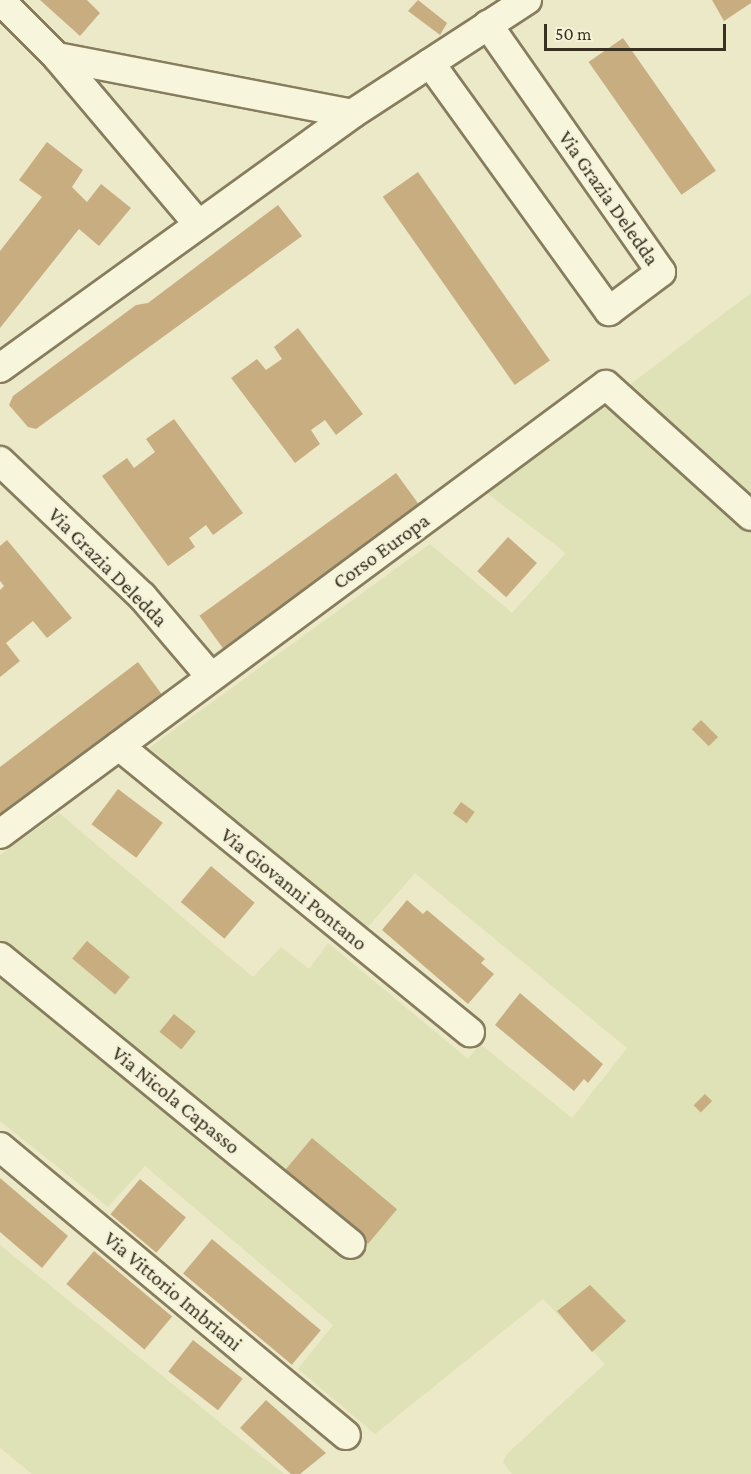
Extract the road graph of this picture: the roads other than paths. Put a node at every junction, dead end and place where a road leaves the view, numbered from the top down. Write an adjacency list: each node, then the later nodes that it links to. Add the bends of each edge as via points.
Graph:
1 (0, 0): 4 (street)
2 (526, 0): 3 (street)
3 (488, 25): 5 (street); 5 (street, Via Grazia Deledda, via 661,272 609,311)
4 (57, 57): 6 (street); 7 (street)
5 (430, 63): 6 (street)
6 (352, 114): 7 (street)
7 (198, 224): 8 (street)
8 (0, 368)
9 (0, 461): 11 (street, Via Grazia Deledda, via 142,596)
10 (751, 516): 11 (street, Corso Europa, via 606,386)
11 (211, 677): 12 (street, Corso Europa)
12 (119, 746): 13 (street, Corso Europa); 15 (street, Via Giovanni Pontano)
13 (0, 834)
14 (0, 957): 17 (street, Via Nicola Capasso)
15 (470, 1032)
16 (0, 1147): 18 (street, Via Vittorio Imbriani)
17 (351, 1244)
18 (346, 1435)

